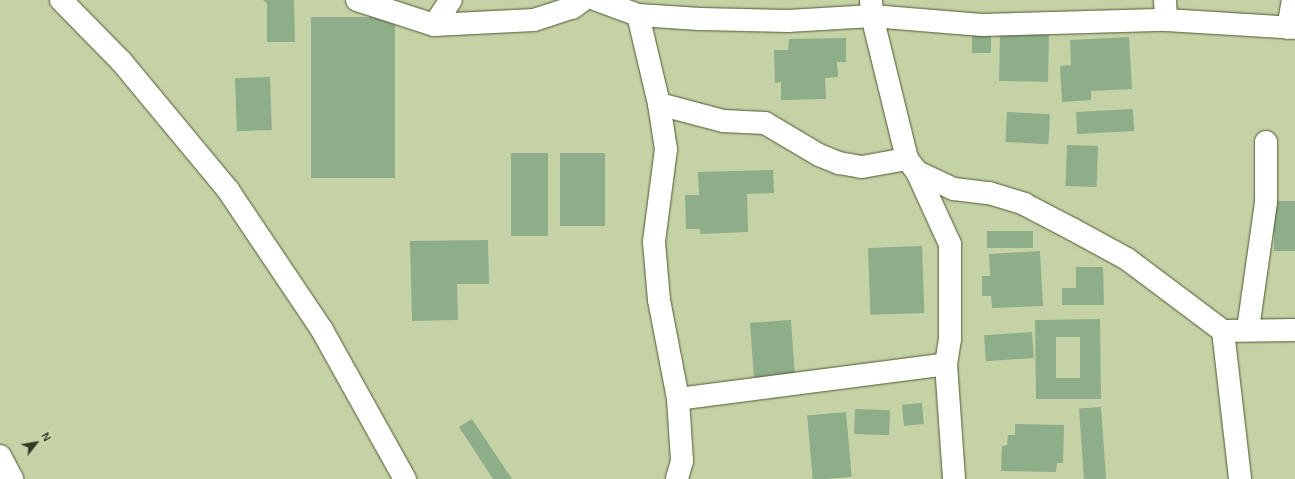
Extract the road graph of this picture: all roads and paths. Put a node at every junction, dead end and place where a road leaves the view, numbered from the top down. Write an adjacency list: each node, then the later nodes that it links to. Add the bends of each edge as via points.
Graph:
1 (61, 0): 22 (street, via 121,61 228,190 322,330)
2 (357, 0): 10 (street)
3 (451, 0): 10 (street)
4 (583, 0): 10 (street, via 572,8 534,20)
5 (597, 0): 9 (street)
6 (1293, 0): 11 (street)
7 (871, 8): 8 (street, via 982,25); 9 (street, via 788,22); 14 (street)
8 (1166, 10): 11 (street)
9 (638, 15): 12 (street)
10 (434, 25)
11 (1292, 28)
12 (659, 104): 14 (street, via 729,122 765,123 819,155 840,163 862,167); 19 (street, via 666,150 654,242 659,300)
13 (1266, 142): 15 (street, via 1266,202)
14 (912, 166): 17 (street, via 954,189 989,193 1024,204 1072,229 1127,259); 18 (street, via 950,244 950,339)
15 (1248, 329): 16 (street); 17 (street)
16 (1295, 330)
17 (1224, 331): 25 (street)
18 (946, 364): 19 (street); 24 (street)
19 (678, 399): 23 (street, via 682,461)
20 (0, 456): 21 (street)
21 (12, 479)
22 (405, 479)
23 (677, 479)
24 (954, 479)
25 (1240, 479)

